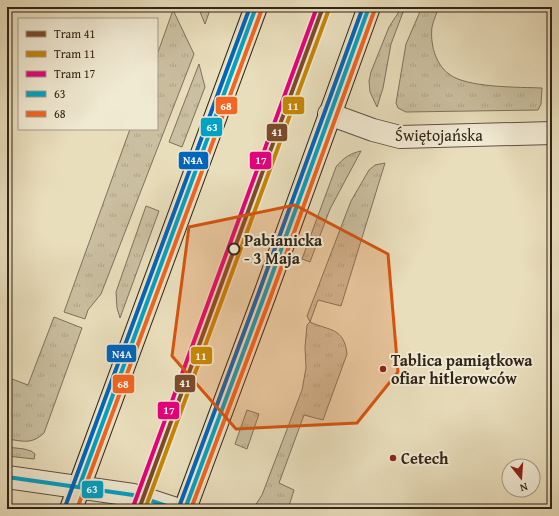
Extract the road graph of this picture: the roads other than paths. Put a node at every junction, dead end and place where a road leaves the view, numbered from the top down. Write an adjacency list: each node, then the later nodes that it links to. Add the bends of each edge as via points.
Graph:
1 (256, 7): 6 (main road)
2 (369, 7): 3 (main road)
3 (329, 114): 4 (street, Świętojańska, via 400,137); 9 (main road)
4 (552, 133)
5 (7, 477): 6 (street)
6 (79, 488): 7 (main road); 8 (street, via 133,495)
7 (71, 509)
8 (176, 509)
9 (185, 509)

